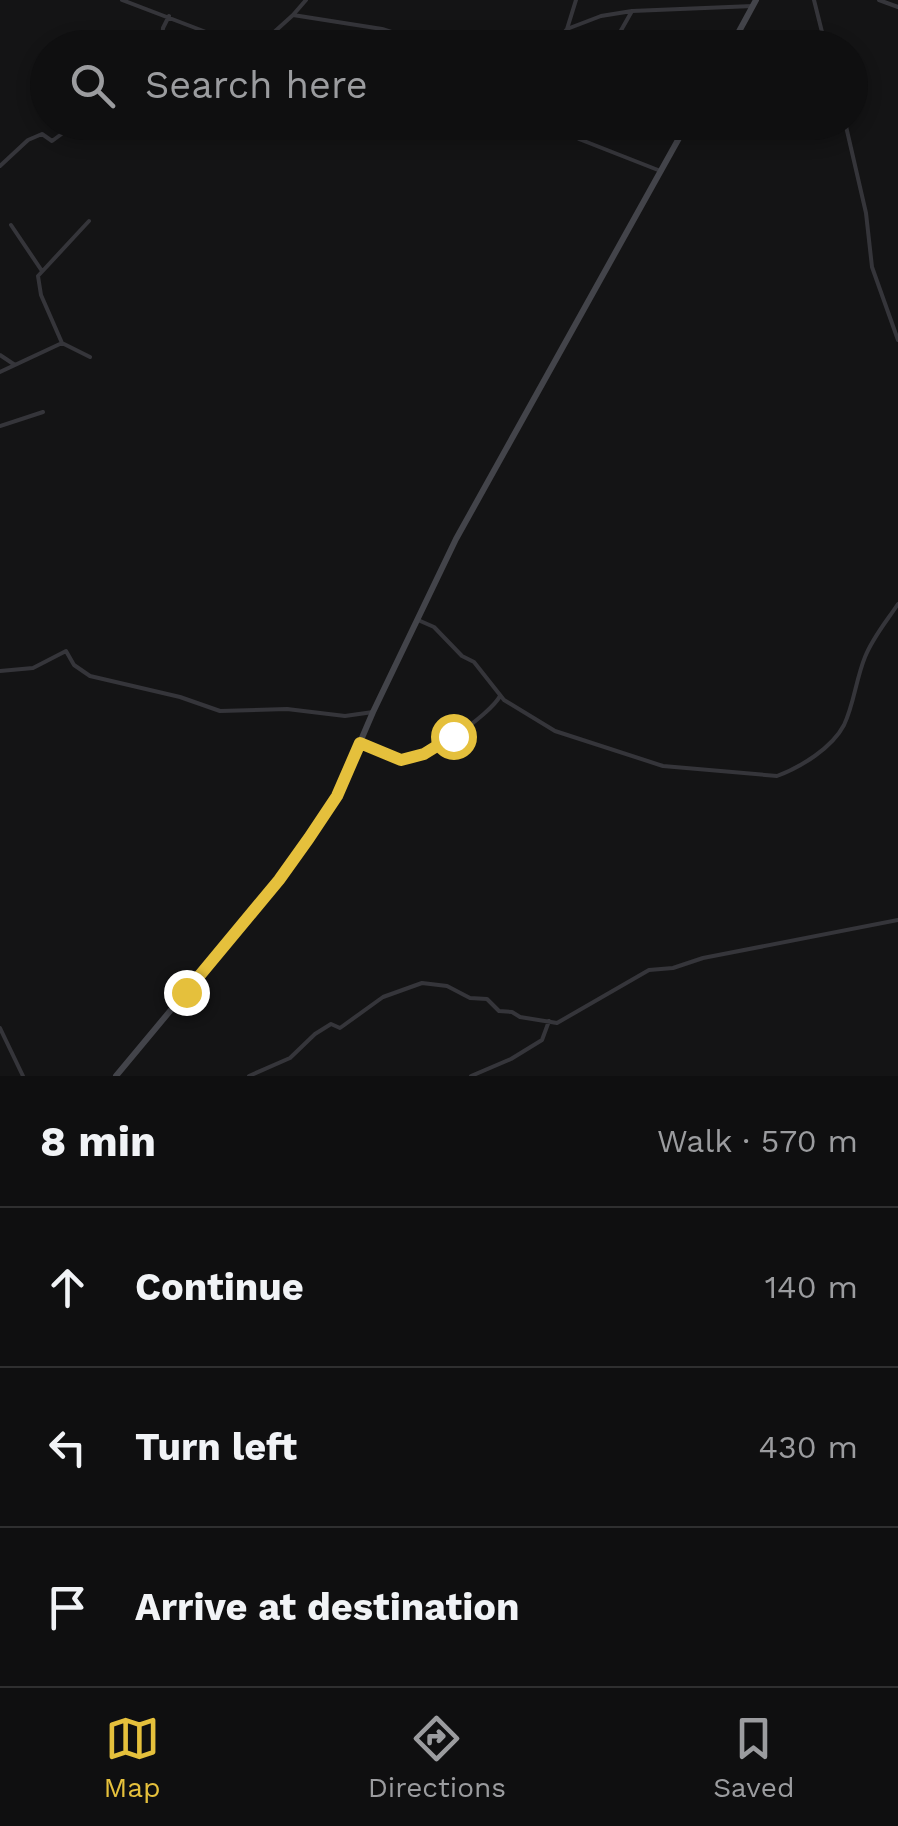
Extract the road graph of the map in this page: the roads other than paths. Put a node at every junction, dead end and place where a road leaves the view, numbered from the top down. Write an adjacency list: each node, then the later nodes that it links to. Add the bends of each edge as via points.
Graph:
1 (122, 0): 10 (street)
2 (306, 0): 9 (street)
3 (576, 0): 11 (street)
4 (814, 0): 18 (street)
5 (880, 0): 7 (street)
6 (754, 3): 8 (street); 17 (main road)
7 (898, 7)
8 (632, 10): 11 (street); 16 (street)
9 (293, 15): 14 (street); 15 (street)
10 (170, 16): 12 (street); 13 (street)
11 (568, 29)
12 (163, 30)
13 (202, 30)
14 (276, 30)
15 (385, 30)
16 (621, 30)
17 (740, 30)
18 (822, 30)
19 (30, 139): 23 (street)
20 (585, 140): 24 (street)
21 (679, 140): 24 (main road)
22 (849, 140): 28 (street, via 872,267)
23 (0, 166)
24 (662, 172): 37 (main road, via 456,539)
25 (89, 221): 27 (street)
26 (11, 224): 27 (street)
27 (42, 271): 29 (street, via 41,295)
28 (898, 340)
29 (62, 344): 31 (street); 32 (street)
30 (0, 354): 32 (street)
31 (90, 357)
32 (16, 365): 33 (street)
33 (0, 372)
34 (43, 412): 35 (street)
35 (0, 426)
36 (898, 604): 39 (street, via 874,636 843,728 827,746 777,776 636,759 554,731)
37 (418, 620): 39 (street, via 474,662); 40 (main road)
38 (0, 670): 40 (street, via 33,668 66,651 90,676 220,711)
39 (500, 692): 41 (street, via 496,704 463,730 411,759)
40 (373, 712): 41 (main road)
41 (360, 743): 46 (main road, via 337,796 279,880)
42 (898, 920): 43 (street, via 649,970 566,1018)
43 (548, 1021): 47 (street, via 422,983 383,998 340,1028 331,1024 290,1058); 48 (street, via 542,1040)
44 (0, 1028): 45 (street)
45 (24, 1076)
46 (116, 1076)
47 (248, 1076)
48 (471, 1076)

